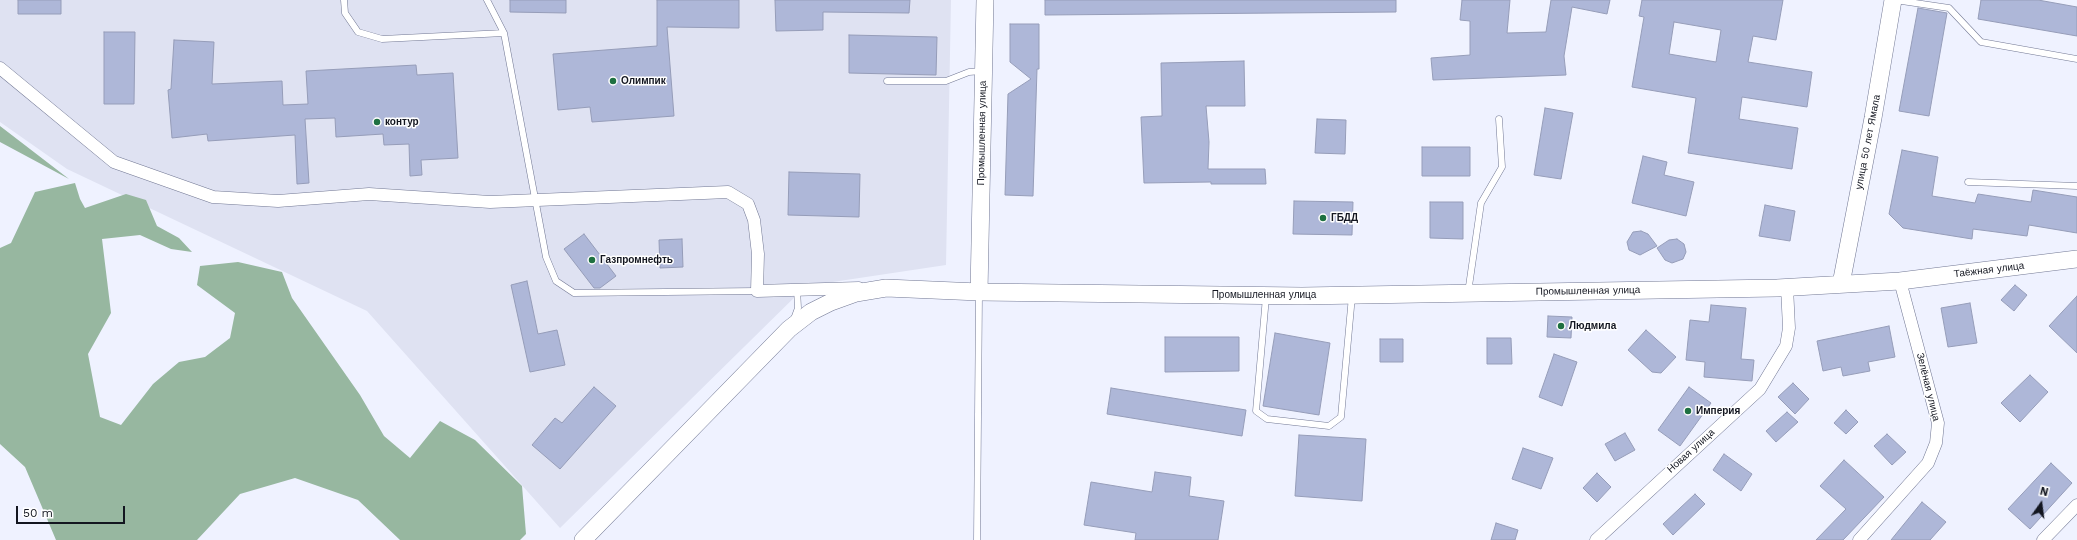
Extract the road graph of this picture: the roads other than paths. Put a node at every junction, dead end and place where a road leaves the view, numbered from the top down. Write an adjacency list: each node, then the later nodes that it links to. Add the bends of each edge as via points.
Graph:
1 (344, 0): 5 (lane, via 345,13 358,32 382,39)
2 (487, 0): 5 (lane)
3 (985, 0): 8 (main road, Промышленная улица)
4 (1894, 0): 6 (lane, via 1949,8 1981,42); 16 (main road, улица 50 лет Ямала)
5 (504, 34): 13 (lane)
6 (2077, 59)
7 (0, 68): 13 (street, via 114,162 213,197 278,201 369,194 463,201)
8 (983, 71): 9 (lane, via 969,72 946,81); 21 (main road, Промышленная улица)
9 (887, 81)
10 (1499, 119): 22 (lane, via 1502,166 1481,203)
11 (1968, 182): 12 (lane)
12 (2077, 186)
13 (536, 201): 20 (lane, via 548,263 556,281 574,293); 20 (street, via 728,192 748,204 754,220 758,254)
14 (2077, 259): 15 (main road, Таёжная улица)
15 (1900, 280): 16 (main road, Таёжная улица); 30 (street, Зелёная улица, via 1938,423 1936,443 1928,463)
16 (1841, 284): 17 (main road, Промышленная улица)
17 (1787, 287): 22 (main road, Промышленная улица); 29 (street, Новая улица, via 1789,328 1786,346 1760,389)
18 (886, 288): 19 (street); 21 (main road); 25 (main road, via 856,293 830,302 811,312)
19 (797, 289): 20 (street); 25 (lane, via 796,316)
20 (757, 291)
21 (979, 292): 23 (main road, Промышленная улица); 28 (lane)
22 (1468, 293): 24 (main road, Промышленная улица)
23 (1266, 295): 24 (main road, Промышленная улица); 24 (lane, via 1256,411 1267,419 1329,426 1341,417)
24 (1352, 295)
25 (789, 329): 27 (main road)
26 (2077, 505): 31 (street)
27 (583, 540)
28 (977, 540)
29 (1596, 540)
30 (1859, 540)
31 (2043, 540)

